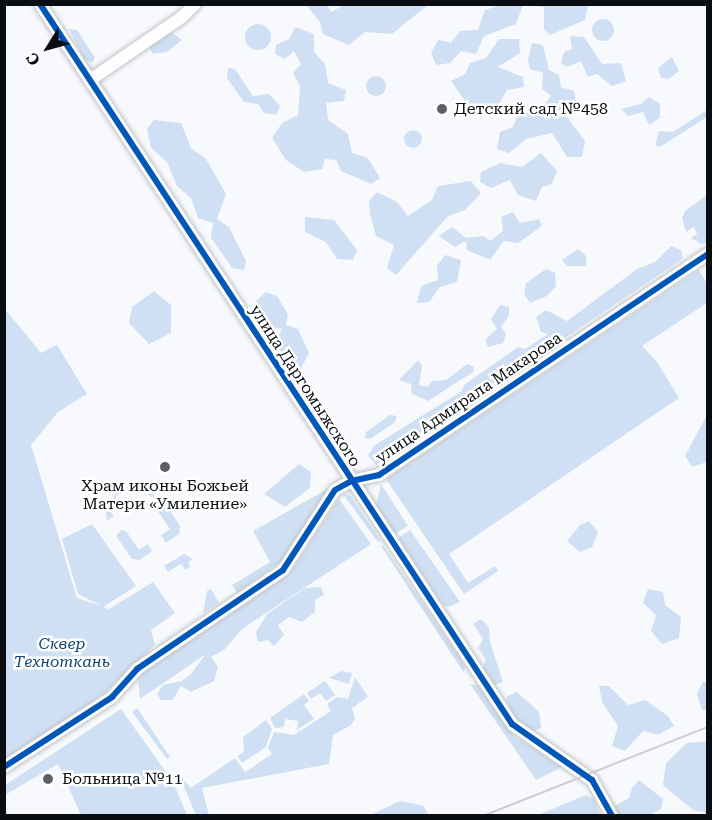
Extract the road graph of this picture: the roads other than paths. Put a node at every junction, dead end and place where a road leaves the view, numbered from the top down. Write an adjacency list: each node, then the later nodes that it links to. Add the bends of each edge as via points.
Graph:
1 (40, 4): 3 (street, улица Даргомыжского)
2 (195, 4): 3 (street)
3 (90, 80): 5 (street, улица Даргомыжского)
4 (708, 254): 5 (street, улица Адмирала Макарова, via 379,475)
5 (351, 480): 6 (street, улица Адмирала Макарова, via 335,490 283,570 137,669 112,697); 7 (street, улица Даргомыжского, via 512,724 592,780)
6 (4, 766)
7 (612, 816)

